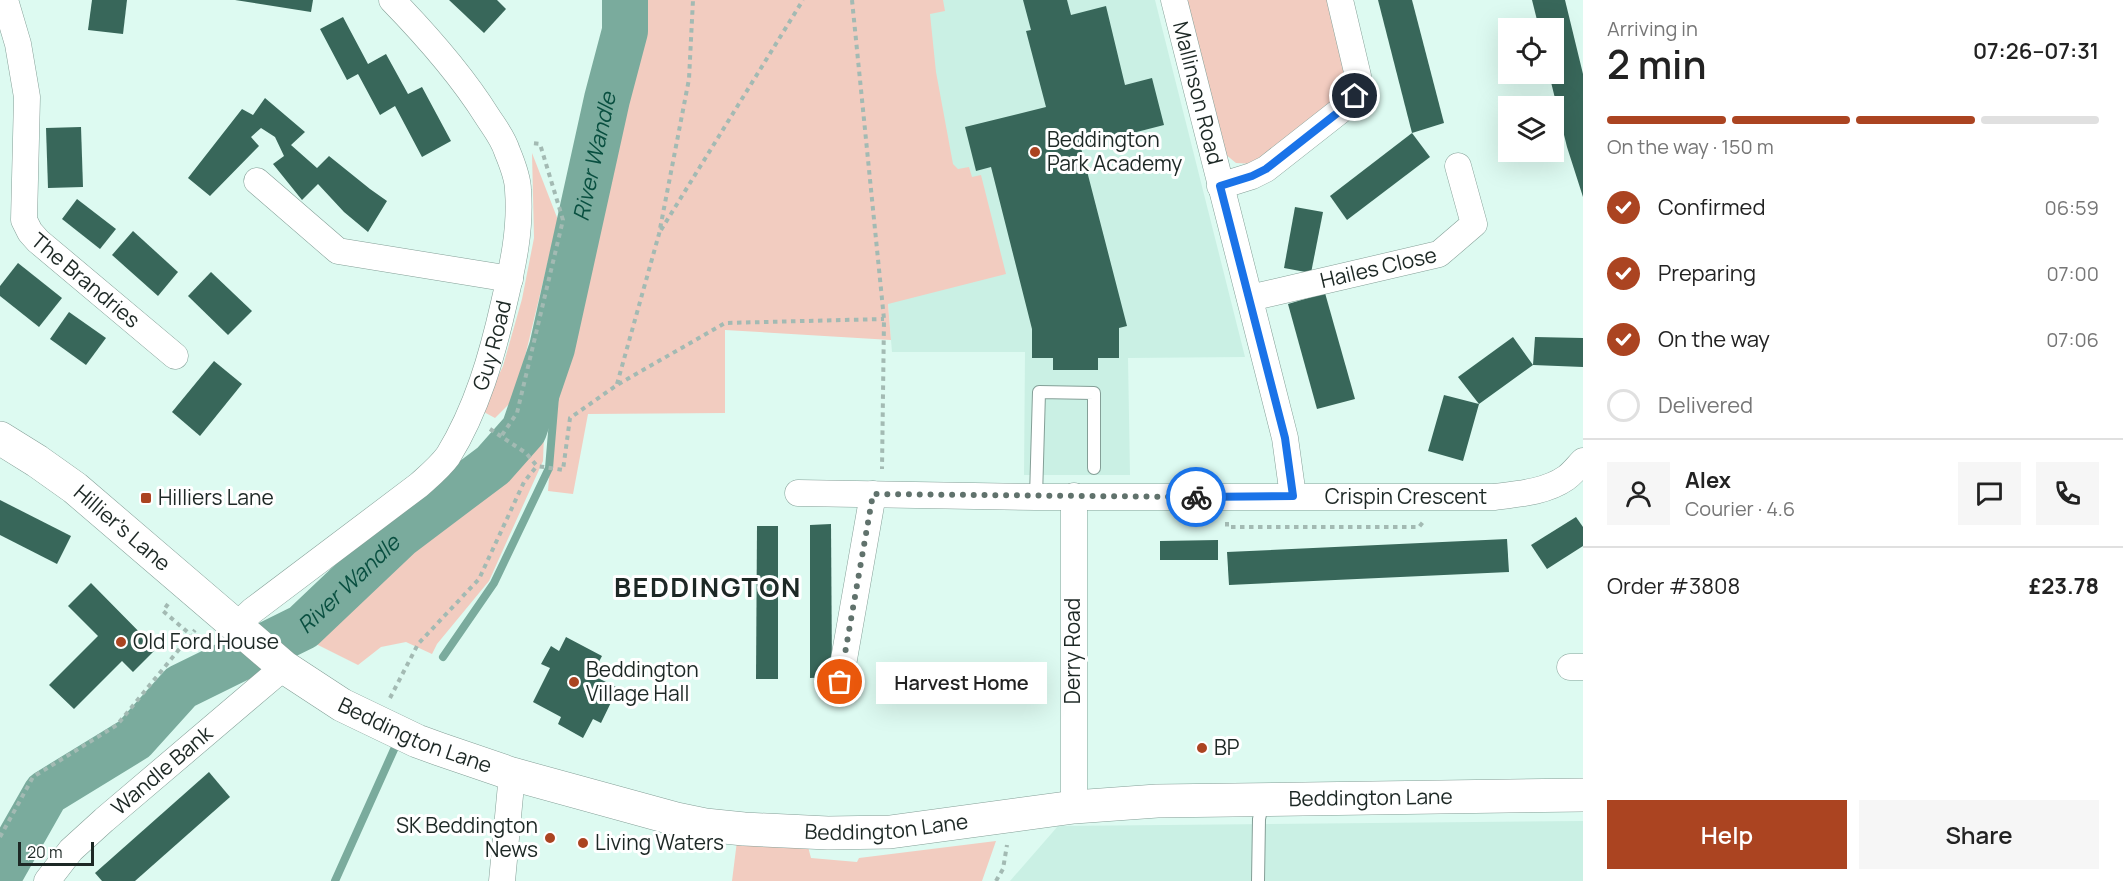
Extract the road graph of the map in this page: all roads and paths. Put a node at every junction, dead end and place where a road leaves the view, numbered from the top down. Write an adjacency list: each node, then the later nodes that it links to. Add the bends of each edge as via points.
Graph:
1 (5, 0): 11 (street, The Brandries, via 27,97)
2 (392, 0): 13 (street, Guy Road, via 449,62 482,107 507,151 518,187 519,214)
3 (693, 0): 12 (path, via 689,79)
4 (803, 0): 12 (path)
5 (852, 0): 15 (path)
6 (1174, 0): 10 (street, Mallinson Road)
7 (1340, 0): 10 (street, Mallinson Road, via 1358,76 1355,96 1266,169)
8 (1458, 166): 14 (street, Hailes Close, via 1474,224 1439,254)
9 (257, 181): 13 (street, via 338,251)
10 (1220, 186): 14 (street, Mallinson Road)
11 (12, 187): 16 (street, The Brandries, via 24,220 38,241)
12 (660, 234): 17 (path)
13 (510, 279): 29 (street, Guy Road, via 481,388 439,467)
14 (1250, 298): 26 (street, Mallinson Road, via 1285,438)
15 (884, 319): 17 (path, via 725,323); 24 (path)
16 (175, 356)
17 (617, 385): 21 (path, via 570,418 563,470)
18 (502, 435): 21 (path)
19 (0, 438): 29 (main road, Hillier's Lane, via 75,488)
20 (1583, 460): 26 (street, Crispin Crescent, via 1567,477 1525,494)
21 (537, 466): 34 (path, via 524,482 479,579 418,644)
22 (1094, 468): 27 (lane, via 1094,393 1039,392)
23 (798, 493): 24 (street, Crispin Crescent)
24 (878, 494): 27 (street, Crispin Crescent); 33 (street)
25 (1074, 496): 26 (street, Crispin Crescent); 27 (street, Crispin Crescent); 38 (street, Derry Road)
26 (1293, 496)
27 (1036, 497)
28 (174, 596): 31 (path, via 163,611)
29 (236, 626): 32 (main road, Beddington Lane)
30 (196, 628): 31 (path)
31 (191, 635): 39 (path, via 117,725 33,777)
32 (284, 668): 34 (main road, Beddington Lane); 41 (street, Wandle Bank, via 96,827)
33 (840, 682)
34 (377, 723): 35 (main road, Beddington Lane)
35 (512, 774): 38 (main road, Beddington Lane, via 676,819 756,830 890,832); 42 (street)
36 (1583, 795): 37 (main road, Beddington Lane)
37 (1264, 799): 38 (main road, Beddington Lane); 44 (lane, via 1259,819)
38 (1074, 807)
39 (0, 837)
40 (1004, 862): 43 (path)
41 (46, 881)
42 (502, 881)
43 (996, 881)
44 (1258, 881)

